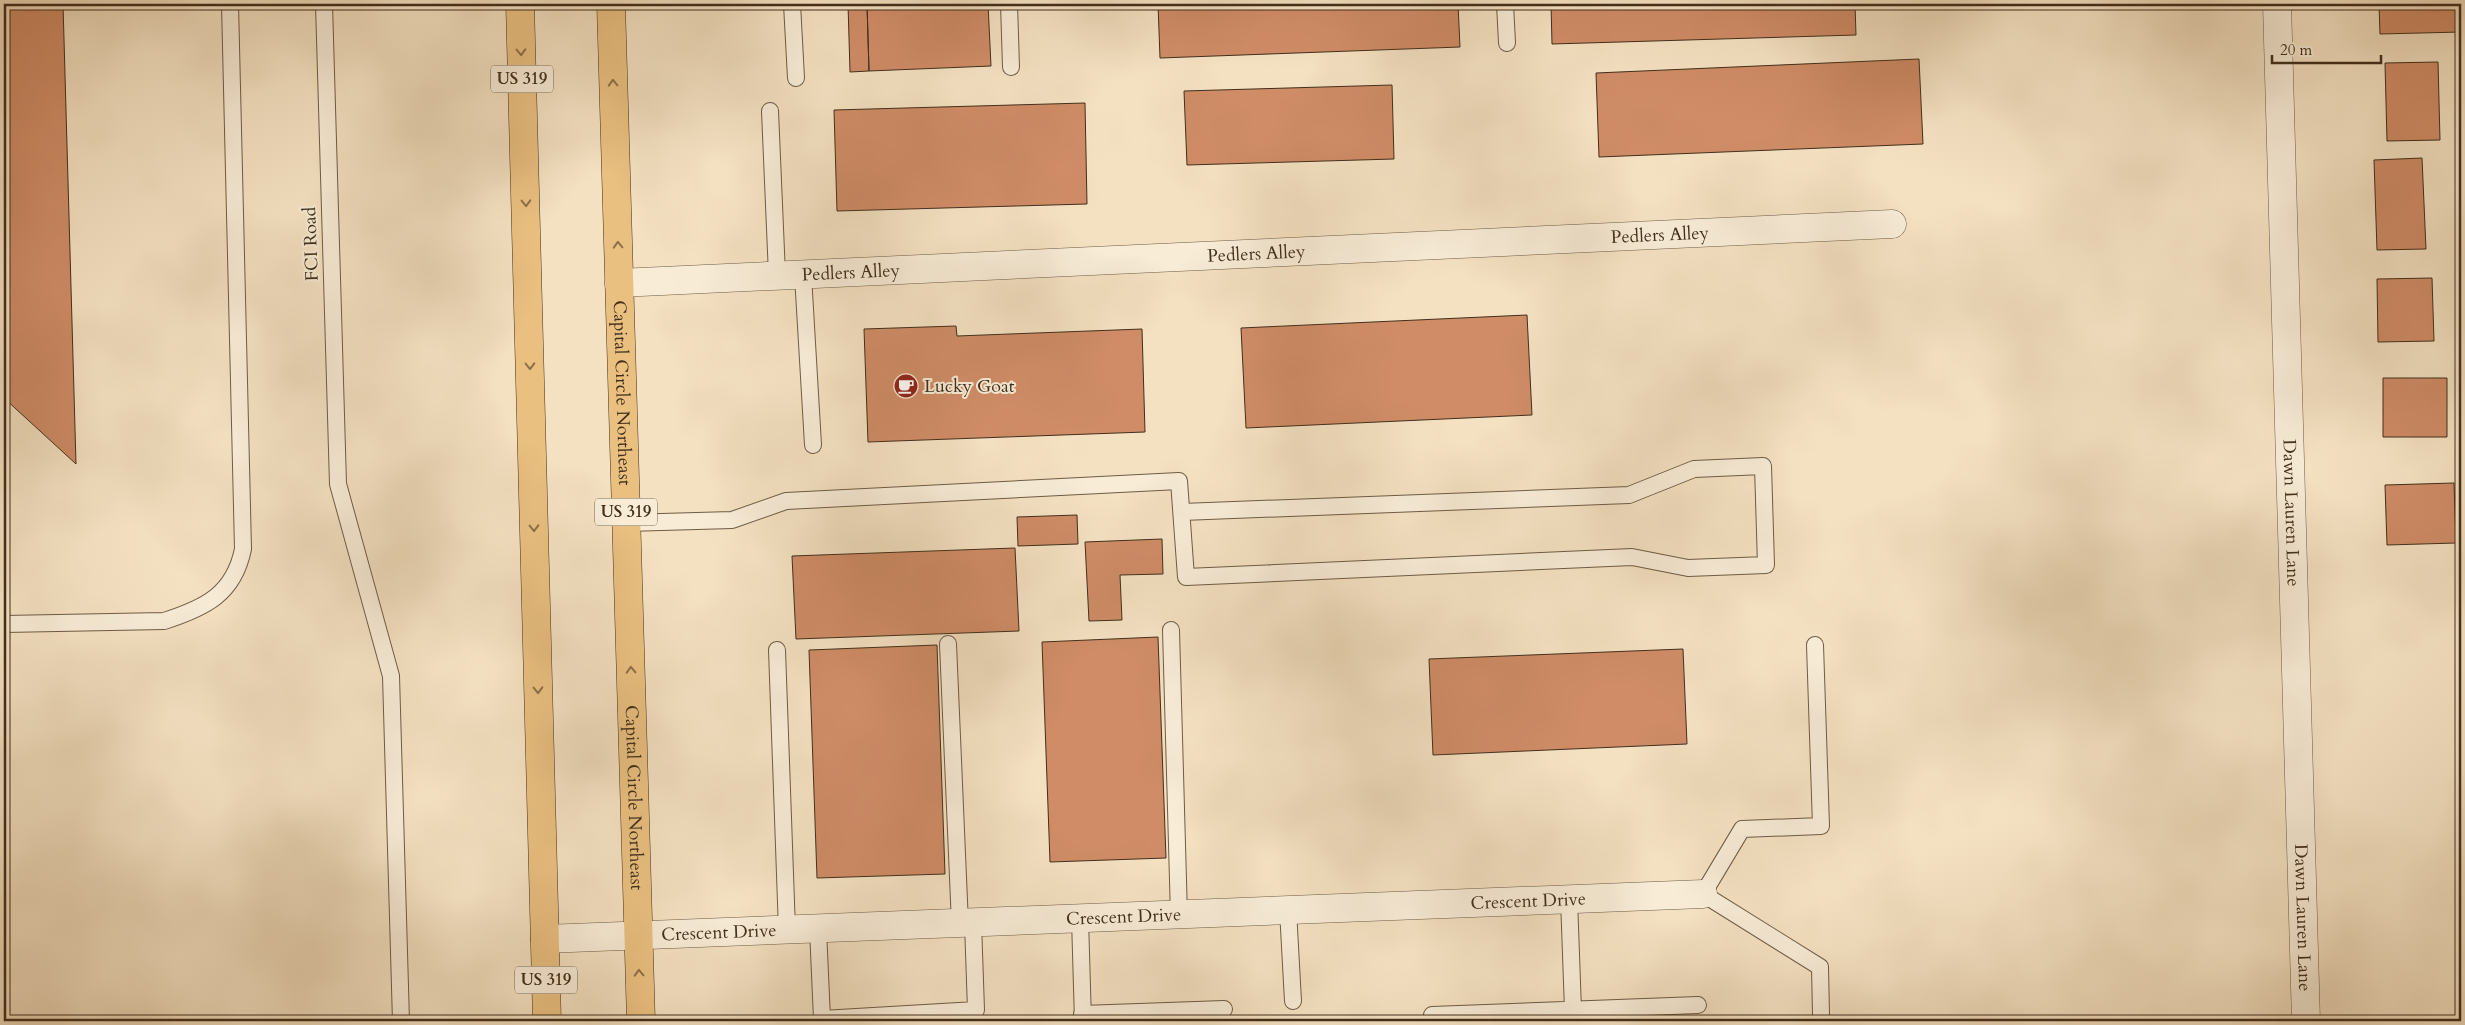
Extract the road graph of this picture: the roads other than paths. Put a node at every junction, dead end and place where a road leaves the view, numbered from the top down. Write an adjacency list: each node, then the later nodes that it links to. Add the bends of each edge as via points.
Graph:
1 (230, 4): 19 (lane, via 244,548 240,566 229,585 211,602 164,621)
2 (324, 4): 41 (lane, FCI Road, via 338,484 391,676)
3 (520, 4): 33 (main road, US 319, one-way to 33)
4 (611, 4): 15 (main road, Capital Circle Northeast / US 319, one-way to 4)
5 (792, 4): 11 (lane)
6 (1009, 4): 10 (lane)
7 (1505, 4): 9 (lane)
8 (2277, 4): 44 (street, Dawn Lauren Lane)
9 (1507, 43)
10 (1010, 67)
11 (796, 78)
12 (770, 111): 14 (lane)
13 (1892, 224): 14 (street, Pedlers Alley)
14 (790, 275): 15 (street, Pedlers Alley); 16 (lane)
15 (619, 283): 18 (main road, Capital Circle Northeast / US 319)
16 (813, 445)
17 (1182, 512): 17 (lane, via 1629,495 1694,469 1763,466 1766,565 1688,568 1632,557 1186,577); 18 (lane, via 1179,481 786,501 732,520)
18 (626, 523): 32 (main road, Capital Circle Northeast / US 319, one-way to 18)
19 (4, 624)
20 (1171, 630): 27 (lane)
21 (948, 644): 29 (lane)
22 (1815, 645): 24 (lane, via 1821,826 1742,829)
23 (777, 650): 31 (lane)
24 (1703, 894): 25 (street, Crescent Drive); 38 (lane, via 1820,967)
25 (1569, 899): 26 (street, Crescent Drive); 37 (lane)
26 (1288, 910): 27 (street, Crescent Drive); 34 (lane)
27 (1179, 916): 28 (street, Crescent Drive)
28 (1080, 919): 29 (street, Crescent Drive); 40 (lane)
29 (966, 923): 30 (street, Crescent Drive); 30 (lane, via 976,1010 822,1019)
30 (818, 929): 31 (street, Crescent Drive)
31 (787, 930): 32 (street, Crescent Drive)
32 (638, 936): 33 (street, Crescent Drive); 43 (main road, Capital Circle Northeast / US 319, one-way to 32)
33 (545, 939): 42 (main road, US 319)
34 (1293, 1001)
35 (1698, 1005): 37 (lane)
36 (1224, 1009): 40 (lane)
37 (1573, 1010): 39 (lane)
38 (1821, 1014)
39 (1432, 1015)
40 (1082, 1017)
41 (401, 1021)
42 (547, 1021)
43 (641, 1021)
44 (2306, 1021)

